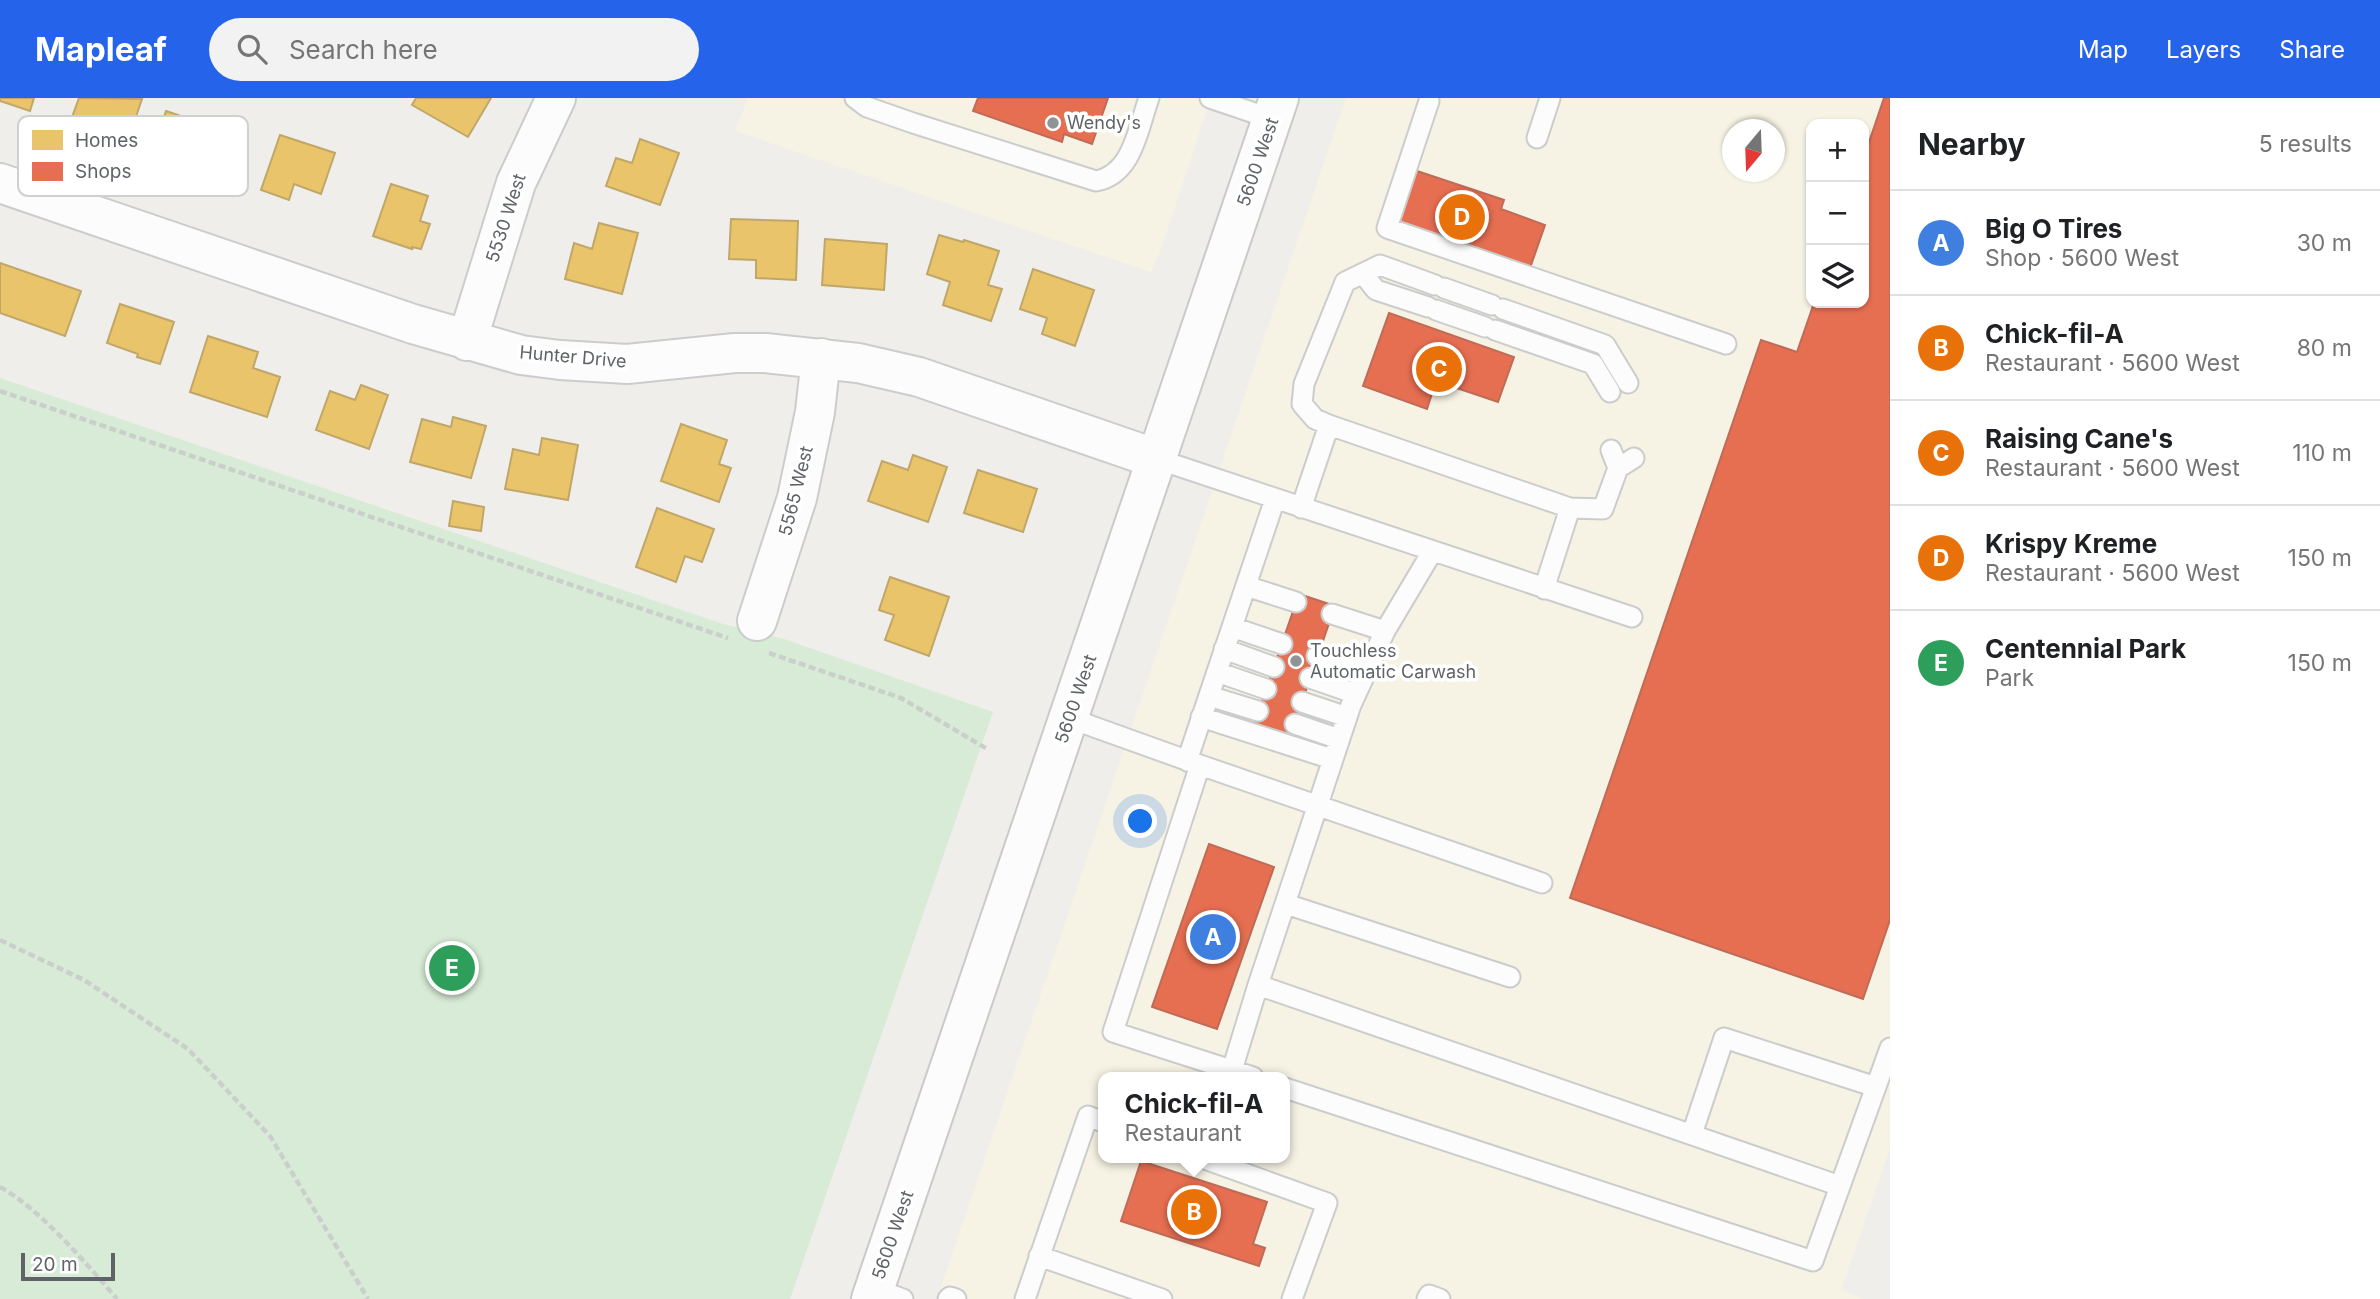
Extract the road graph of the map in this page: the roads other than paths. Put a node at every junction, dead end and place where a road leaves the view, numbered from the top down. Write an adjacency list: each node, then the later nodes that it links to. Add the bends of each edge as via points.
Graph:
1 (556, 98): 13 (street, 5530 West, via 516,183)
2 (855, 98): 3 (lane, via 867,107 1096,181 1109,178 1127,160)
3 (1149, 98)
4 (1210, 98): 7 (lane)
5 (1550, 98): 8 (lane)
6 (1429, 101): 14 (lane, via 1387,228)
7 (1276, 109): 17 (street, 5600 West)
8 (1536, 138)
9 (0, 183): 10 (street, Hunter Drive)
10 (18, 189)
11 (38, 196): 13 (street, Hunter Drive)
12 (1363, 274): 12 (lane, via 1376,290 1593,364 1619,387 1605,345 1380,265); 16 (lane, via 1345,282 1304,384 1302,404 1315,419)
13 (467, 341): 15 (street, Hunter Drive, via 521,355 598,363 735,353)
14 (1726, 344)
15 (821, 358): 17 (street, Hunter Drive, via 919,377); 30 (street, 5565 West, via 797,498)
16 (1329, 425): 20 (lane); 21 (lane)
17 (1157, 459): 19 (lane); 45 (street, 5600 West)
18 (1621, 459): 21 (lane, via 1603,509)
19 (1275, 499): 20 (lane); 23 (lane)
20 (1301, 508): 22 (lane)
21 (1570, 508): 24 (lane)
22 (1432, 552): 24 (lane); 29 (lane)
23 (1246, 586): 25 (lane); 28 (lane)
24 (1544, 589): 27 (lane)
25 (1296, 602)
26 (1332, 614): 29 (lane)
27 (1633, 617)
28 (1232, 627): 31 (lane); 32 (lane)
29 (1385, 631): 36 (lane)
30 (751, 637)
31 (1282, 644)
32 (1224, 649): 34 (lane); 35 (lane)
33 (1317, 656): 36 (lane)
34 (1273, 667)
35 (1217, 672): 38 (lane); 40 (lane)
36 (1366, 672): 39 (lane)
37 (1310, 678): 39 (lane)
38 (1266, 689)
39 (1356, 694): 44 (lane)
40 (1209, 696): 42 (lane); 43 (lane)
41 (1302, 702): 44 (lane)
42 (1258, 711)
43 (1201, 717): 48 (lane); 49 (lane)
44 (1347, 717): 47 (lane)
45 (1069, 718): 49 (lane); 65 (street, 5600 West)
46 (1294, 723): 47 (lane)
47 (1339, 739): 48 (lane)
48 (1332, 759): 50 (lane)
49 (1194, 763): 50 (lane); 56 (lane, via 1113,1032)
50 (1317, 806): 51 (lane); 52 (lane)
51 (1542, 884)
52 (1286, 904): 53 (lane); 54 (lane)
53 (1510, 977)
54 (1258, 985): 56 (lane); 61 (lane)
55 (1890, 1048): 58 (lane)
56 (1232, 1070): 57 (lane)
57 (1238, 1072)
58 (1876, 1087): 61 (lane, via 1724,1038); 63 (lane)
59 (1290, 1090): 63 (lane, via 1813,1261)
60 (1098, 1120): 64 (lane, via 1088,1116)
61 (1692, 1134): 63 (lane)
62 (1216, 1163): 70 (lane, via 1327,1203)
63 (1840, 1186)
64 (1039, 1256): 68 (lane); 69 (lane)
65 (883, 1296)
66 (947, 1299): 67 (lane)
67 (956, 1299)
68 (1024, 1299)
69 (1162, 1299)
70 (1293, 1299)
71 (1427, 1299): 72 (lane, via 1429,1295)
72 (1440, 1299)

